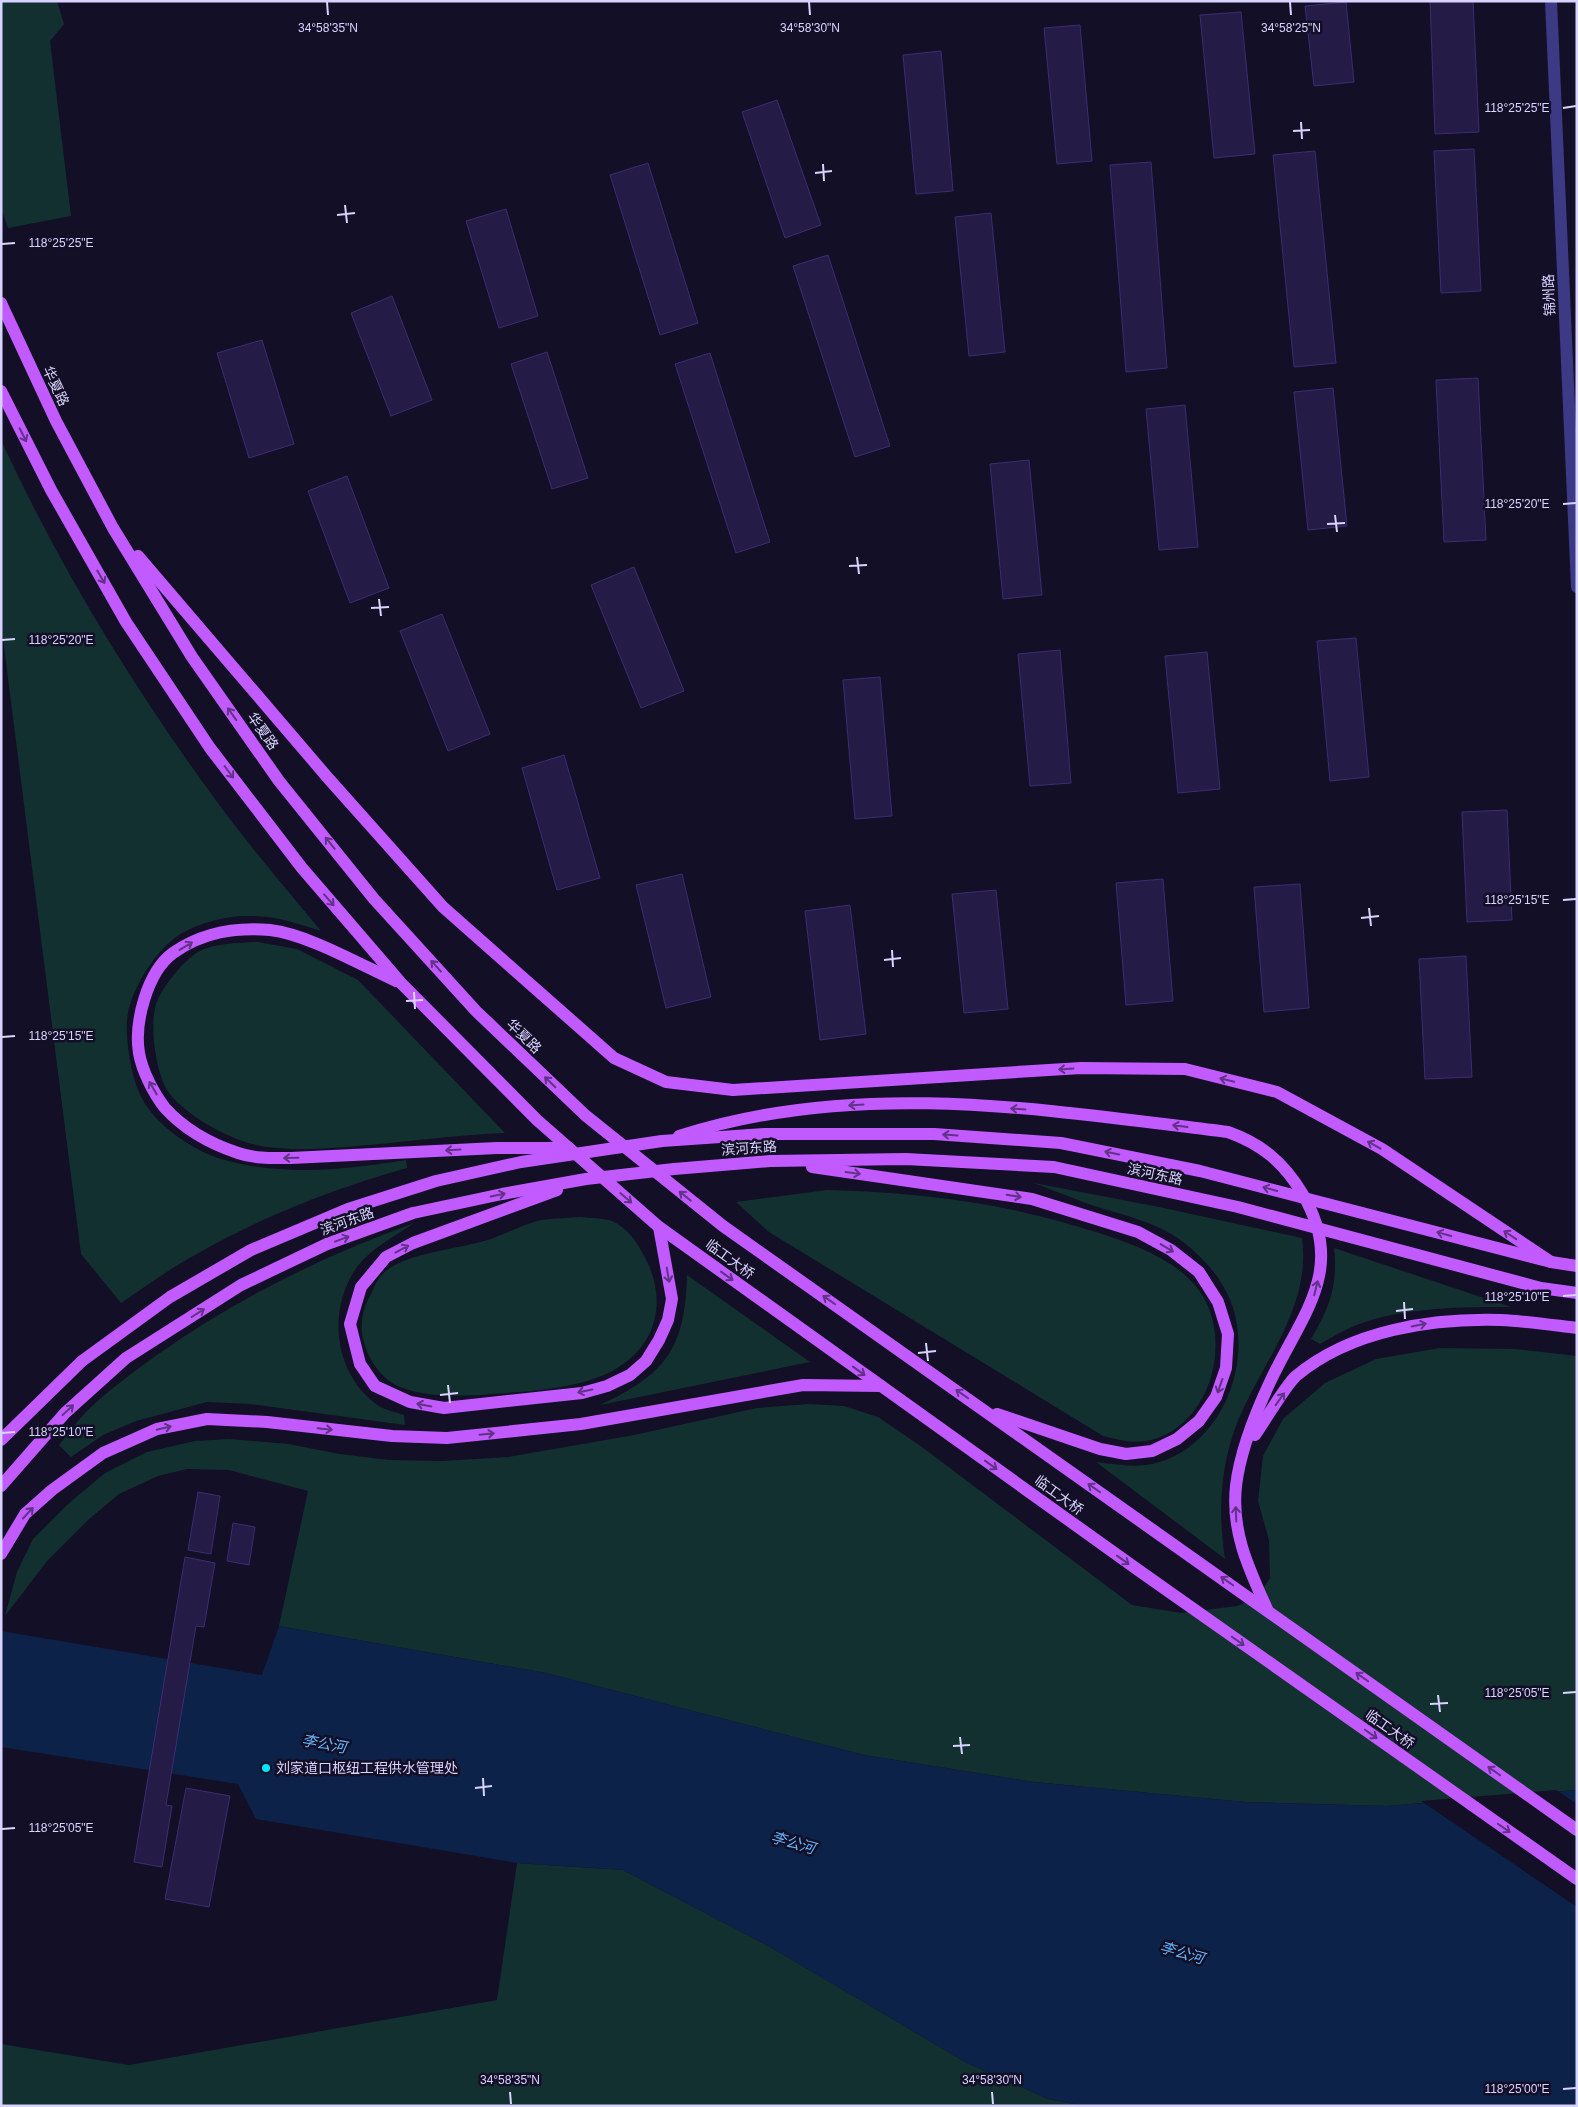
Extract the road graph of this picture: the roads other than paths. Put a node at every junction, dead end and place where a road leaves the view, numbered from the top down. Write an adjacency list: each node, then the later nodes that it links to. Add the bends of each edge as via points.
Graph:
1 (1551, 1): 5 (street, 锦州路)
2 (1, 303): 4 (main road, 华夏路, via 56,421)
3 (1, 391): 6 (main road, one-way to 6, via 51,490 126,622 210,748 302,868)
4 (113, 528): 7 (main road, 华夏路, one-way to 4, via 476,1011 374,899 285,788 192,657); 13 (main road, one-way to 4, via 1382,1150 1277,1092 1185,1069 1081,1068 733,1090 666,1082 614,1058 444,907 328,778)
5 (1577, 587)
6 (401, 983): 9 (main road, one-way to 6, via 497,1148 291,1158 239,1154 202,1138 181,1123 165,1107 150,1083 139,1054 138,1026 154,976 172,954 198,939 219,932 240,928 272,930 304,939); 12 (main road, 临工大桥, one-way to 12, via 537,1120)
7 (586, 1115): 18 (main road, 临工大桥, one-way to 7, via 724,1226)
8 (662, 1141): 9 (main road, 滨河东路); 13 (main road, 滨河东路, one-way to 8, via 1200,1171 1061,1143 934,1134 765,1134); 20 (main road, one-way to 8, via 1270,1382 1314,1296 1321,1251 1318,1228 1310,1206 1290,1174 1246,1139 1228,1132 1063,1112 938,1103 861,1104 778,1111 712,1125)
9 (607, 1148): 19 (main road, 滨河东路, via 436,1180 348,1209 251,1250 170,1297 82,1361)
10 (770, 1161): 11 (main road, 滨河东路); 15 (main road, 滨河东路, via 906,1159 1054,1167 1238,1207 1541,1288); 18 (main road, one-way to 18, via 1032,1199 1138,1232 1171,1250 1199,1272 1218,1302 1228,1334 1226,1368 1216,1397 1199,1421 1177,1439 1152,1451 1126,1454 1100,1449)
11 (586, 1179): 12 (main road, one-way to 11, via 672,1299 659,1340 646,1361 630,1375 582,1393 444,1408 410,1402 375,1386 360,1364 350,1324 361,1287 386,1257 413,1243); 21 (main road, 滨河东路, one-way to 11, via 64,1413 126,1358 241,1286 327,1244 413,1213)
12 (659, 1227): 17 (main road, 临工大桥, one-way to 17)
13 (1550, 1262): 14 (main road, 滨河东路)
14 (1577, 1266)
15 (1577, 1293)
16 (1577, 1328): 20 (main road, one-way to 16, via 1295,1377 1354,1342 1439,1321 1502,1320)
17 (880, 1386): 22 (main road, one-way to 17, via 24,1514 103,1453 157,1429 207,1419 447,1438 580,1424 803,1385); 25 (main road, 临工大桥, one-way to 25)
18 (983, 1409): 23 (main road, 临工大桥, one-way to 18)
19 (1, 1440)
20 (1242, 1454): 23 (main road, one-way to 20, via 1243,1556 1236,1520 1236,1487)
21 (1, 1486)
22 (1, 1554)
23 (1267, 1609): 24 (main road, 临工大桥, one-way to 23)
24 (1577, 1830)
25 (1577, 1880)

